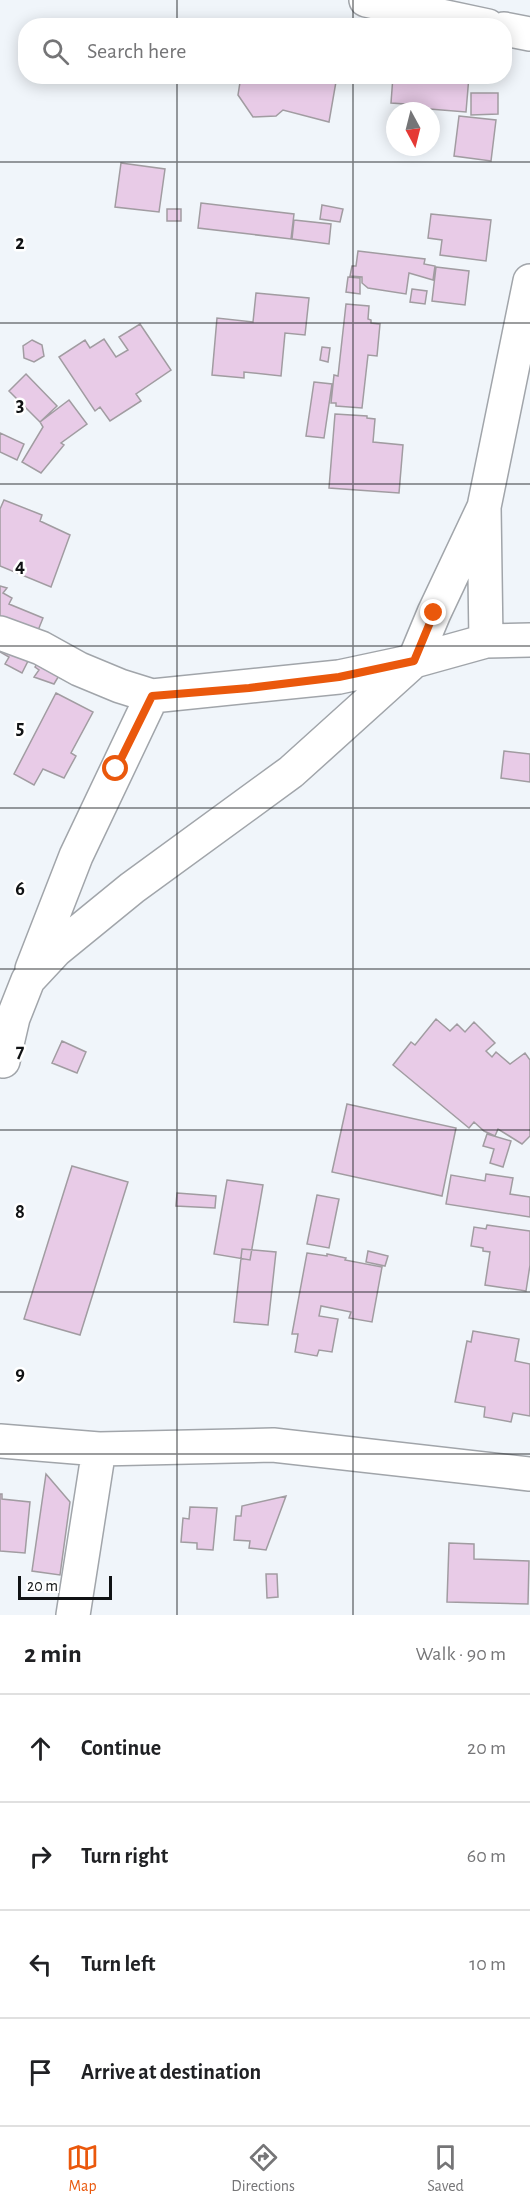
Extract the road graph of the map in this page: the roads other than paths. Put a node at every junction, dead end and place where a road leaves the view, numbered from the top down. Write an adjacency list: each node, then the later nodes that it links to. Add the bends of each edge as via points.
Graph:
1 (375, 1): 2 (street)
2 (452, 18)
3 (512, 31): 4 (street)
4 (530, 34)
5 (530, 281): 6 (street)
6 (484, 507): 9 (street); 10 (street)
7 (0, 633): 11 (street, via 120,686)
8 (530, 640): 9 (street)
9 (486, 641): 10 (street)
10 (414, 661): 11 (street, via 339,677); 12 (street, via 291,772 132,888 56,950)
11 (152, 696): 12 (street, via 76,856)
12 (28, 980): 13 (street)
13 (3, 1061)
14 (0, 1441): 15 (street)
15 (99, 1449): 16 (street, via 273,1445); 17 (street)
16 (530, 1474)
17 (73, 1615)

